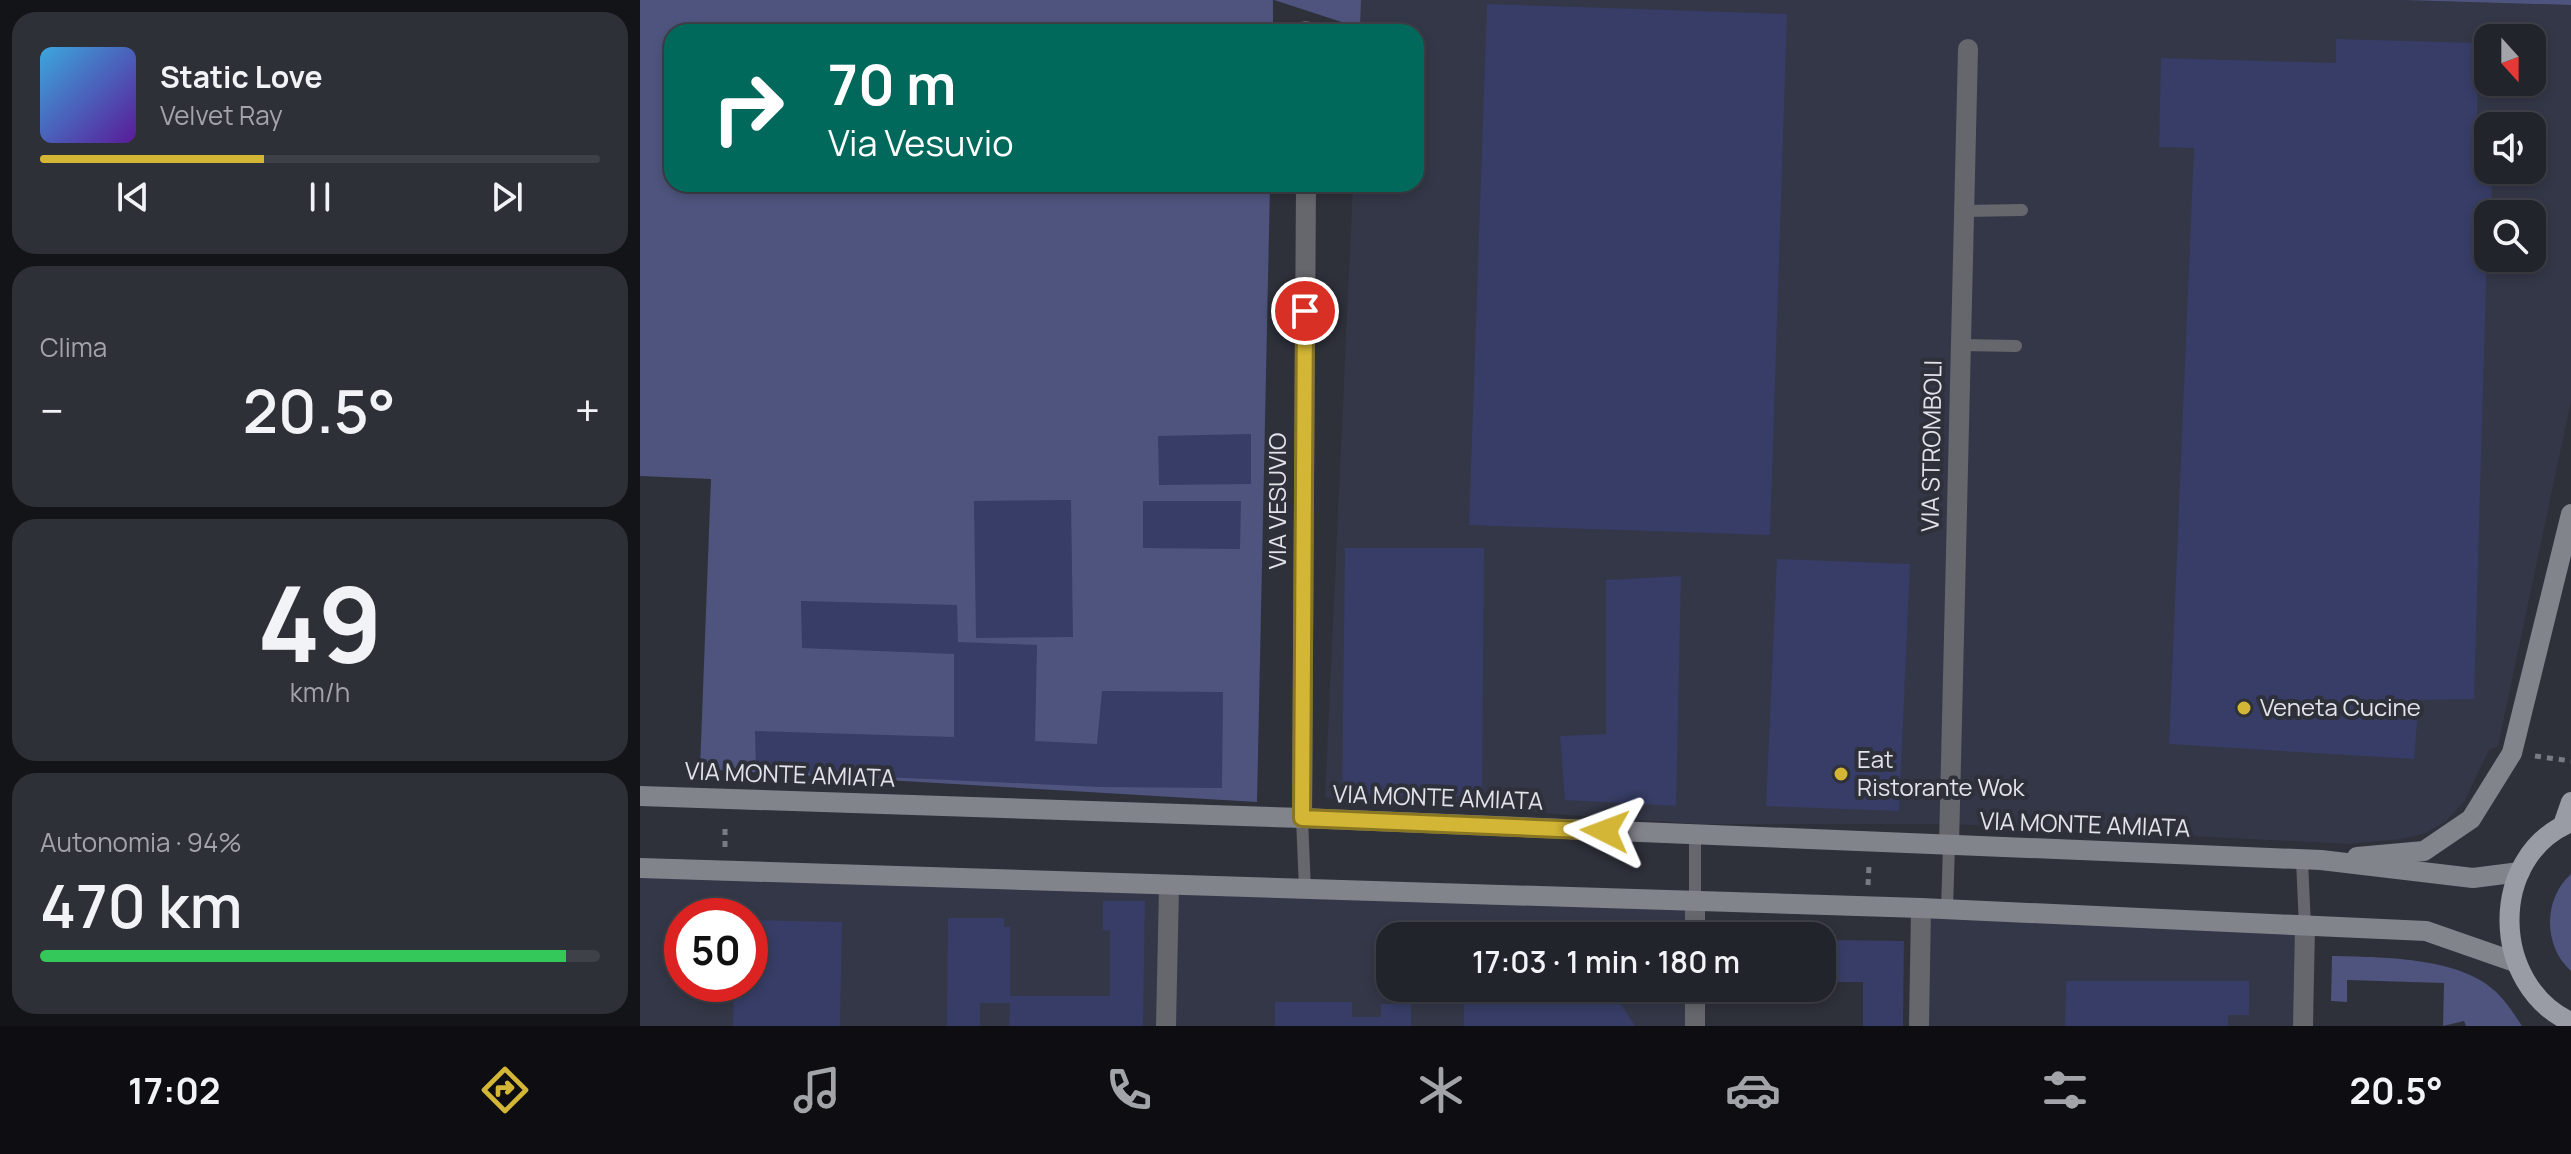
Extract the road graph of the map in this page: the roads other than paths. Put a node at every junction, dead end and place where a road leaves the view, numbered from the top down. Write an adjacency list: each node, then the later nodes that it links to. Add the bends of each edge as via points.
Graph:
1 (1968, 49): 4 (street, VIA STROMBOLI)
2 (1306, 192): 10 (street, VIA VESUVIO)
3 (2022, 210): 4 (lane)
4 (1964, 211): 5 (street, VIA STROMBOLI)
5 (1961, 345): 6 (lane); 13 (street, VIA STROMBOLI)
6 (2016, 346)
7 (2571, 514): 14 (main road, via 2512,753 2471,819 2424,851)
8 (640, 796): 10 (main road, VIA MONTE AMIATA)
9 (2571, 802): 11 (main road)
10 (1302, 818): 12 (main road, VIA MONTE AMIATA); 18 (lane)
11 (2567, 823): 16 (main road, via 2538,845)
12 (1695, 835): 13 (main road, VIA MONTE AMIATA); 19 (lane)
13 (1949, 845): 14 (main road, VIA MONTE AMIATA); 21 (lane)
14 (2311, 860): 16 (main road, VIA MONTE AMIATA, via 2473,878); 23 (lane)
15 (640, 868): 17 (main road)
16 (2520, 872): 24 (main road, via 2510,901 2508,932)
17 (1169, 887): 18 (main road); 27 (street)
18 (1305, 890): 19 (main road)
19 (1695, 901): 20 (main road); 22 (street)
20 (1921, 908): 21 (main road); 29 (street)
21 (1947, 909): 23 (main road)
22 (1695, 922)
23 (2305, 927): 24 (main road, via 2426,931); 30 (street)
24 (2515, 962): 26 (main road, via 2533,993)
25 (1695, 1002): 28 (street)
26 (2564, 1021)
27 (1166, 1026)
28 (1695, 1026)
29 (1919, 1026)
30 (2303, 1026)

